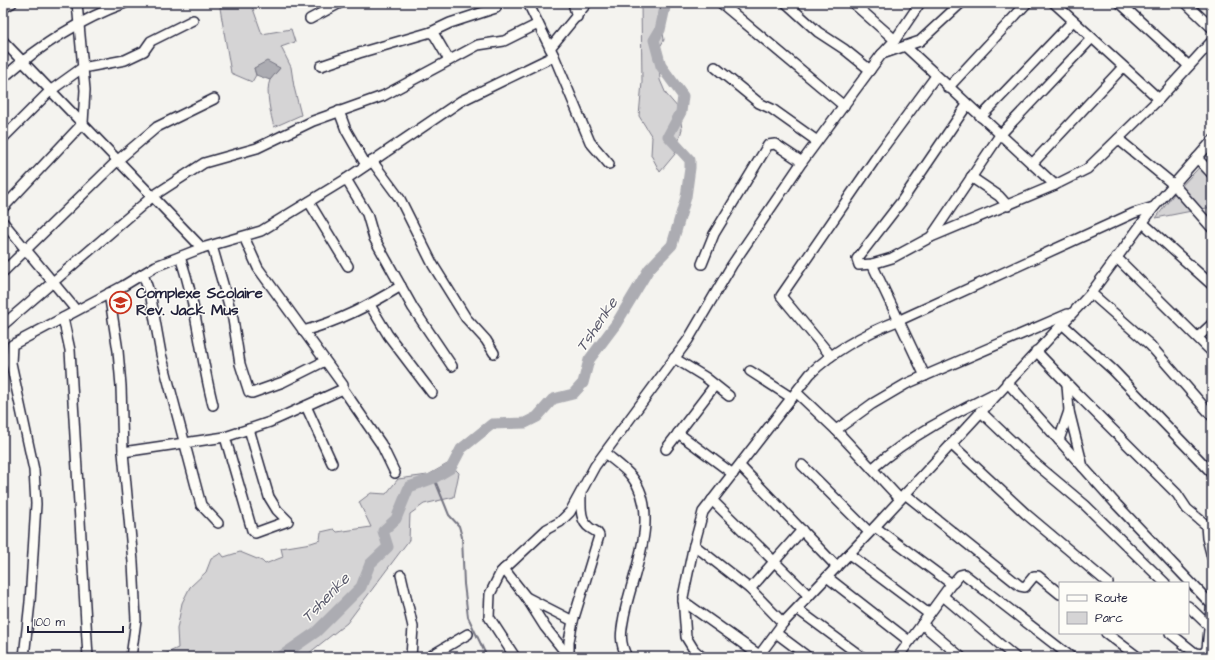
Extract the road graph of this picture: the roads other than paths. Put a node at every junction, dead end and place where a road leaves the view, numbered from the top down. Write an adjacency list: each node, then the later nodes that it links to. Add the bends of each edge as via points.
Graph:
1 (12, 3): 17 (street)
2 (77, 3): 24 (street)
3 (125, 3): 24 (street, via 101,12)
4 (340, 3): 20 (street)
5 (528, 3): 23 (street)
6 (573, 3): 19 (street)
7 (587, 3): 19 (street)
8 (721, 3): 49 (street)
9 (786, 3): 41 (street, via 818,32)
10 (853, 3): 28 (street)
11 (920, 3): 28 (street)
12 (961, 3): 31 (street, via 925,37)
13 (1028, 3): 44 (street)
14 (1054, 3): 22 (street)
15 (1120, 3): 37 (street)
16 (1186, 3): 25 (street)
17 (3, 8)
18 (496, 8): 26 (street)
19 (577, 17): 32 (street)
20 (310, 18)
21 (193, 20): 40 (street, via 150,41 144,51 126,60)
22 (1073, 21): 27 (street); 51 (street)
23 (538, 24): 32 (street); 34 (street, via 504,41 478,44)
24 (79, 25): 35 (street); 40 (street)
25 (1212, 28)
26 (431, 32): 34 (street); 36 (street)
27 (1091, 39): 39 (street); 53 (street)
28 (895, 40): 33 (street)
29 (3, 41): 35 (street)
30 (1212, 41): 37 (street)
31 (906, 47): 33 (street); 42 (street)
32 (552, 52): 61 (street, via 461,101); 62 (street, via 590,142)
33 (881, 55): 41 (street)
34 (449, 60): 50 (street, via 383,96)
35 (22, 62): 43 (street); 45 (street)
36 (321, 66)
37 (1189, 66): 47 (street)
38 (715, 67): 56 (street, via 759,103 772,108)
39 (1123, 67): 47 (street); 63 (street)
40 (82, 68): 45 (street); 52 (street, via 85,90)
41 (870, 70): 49 (street)
42 (936, 76): 44 (street); 107 (street, via 880,152 781,296)
43 (3, 78)
44 (948, 88): 48 (street)
45 (50, 91): 52 (street); 54 (street)
46 (214, 99): 59 (street, via 157,127)
47 (1158, 99): 55 (street)
48 (967, 105): 51 (street); 85 (street, via 902,202 857,259 859,265)
49 (844, 106): 56 (street)
50 (339, 111): 61 (street, via 346,130); 69 (street, via 257,148 204,163)
51 (981, 117): 53 (street)
52 (83, 123): 59 (street); 73 (street)
53 (1000, 135): 63 (street); 65 (street)
54 (3, 138)
55 (1118, 139): 67 (street); 68 (street, via 1088,169)
56 (817, 141): 60 (street)
57 (1212, 141): 58 (street)
58 (1196, 158): 64 (street); 67 (street)
59 (118, 160): 69 (street); 81 (street)
60 (802, 162): 84 (street, via 775,144 768,145 714,234); 108 (street, via 732,265 688,340)
61 (369, 163): 66 (street); 106 (street, via 400,199 433,265 466,318)
62 (609, 164)
63 (1032, 164): 68 (street)
64 (1212, 174)
65 (971, 177): 71 (street, via 999,196); 78 (street)
66 (346, 179): 70 (street); 91 (street, via 365,212 374,238)
67 (1174, 185): 72 (street); 76 (street)
68 (1055, 186): 71 (street)
69 (153, 196): 80 (street); 89 (street)
70 (309, 202): 77 (street, via 261,231); 86 (street)
71 (1008, 206): 78 (street)
72 (1154, 207): 75 (street); 98 (street, via 1134,213)
73 (3, 208)
74 (3, 222): 81 (street)
75 (1143, 223): 83 (street); 90 (street)
76 (1212, 228)
77 (244, 237): 79 (street); 102 (street, via 258,268)
78 (931, 237): 85 (street, via 892,258)
79 (212, 246): 80 (street); 109 (street, via 233,320 240,364 250,392 283,382)
80 (202, 248): 82 (street)
81 (27, 250): 87 (street); 89 (street)
82 (180, 257): 88 (street); 121 (street, via 190,290)
83 (1116, 257): 93 (street); 103 (street)
84 (702, 264)
85 (872, 264): 98 (street)
86 (348, 266)
87 (3, 272)
88 (143, 274): 92 (street); 131 (street)
89 (53, 281): 95 (street); 100 (street)
90 (1212, 285)
91 (400, 286): 94 (street); 110 (street)
92 (109, 293): 95 (street); 134 (street, via 118,351)
93 (1090, 293): 96 (street); 125 (street, via 1150,345)
94 (370, 305): 102 (street, via 329,324); 118 (street, via 388,335)
95 (76, 310): 97 (street)
96 (1073, 312): 99 (street); 112 (street)
97 (63, 318): 183 (street, via 11,347 11,363 34,470 36,504); 184 (street, via 70,350)
98 (900, 320): 107 (street, via 868,332); 112 (street)
99 (1061, 323): 104 (street); 142 (street, via 1113,370)
100 (3, 324)
101 (1212, 324): 103 (street)
102 (303, 331): 109 (street)
103 (1198, 337): 105 (street)
104 (1036, 351): 113 (street); 115 (street)
105 (1212, 352)
106 (494, 353)
107 (831, 356): 119 (street, via 810,374)
108 (674, 358): 114 (street); 135 (street)
109 (325, 361): 116 (street, via 343,385)
110 (452, 366)
111 (750, 371): 119 (street)
112 (925, 376): 127 (street, via 872,404)
113 (1007, 382): 117 (street); 130 (street)
114 (715, 385): 120 (street); 128 (street)
115 (1068, 385): 124 (street); 148 (street, via 1177,494 1192,514)
116 (343, 389): 122 (street); 141 (street, via 384,449)
117 (998, 392): 123 (street); 139 (street, via 956,413 898,448)
118 (432, 393)
119 (794, 395): 127 (street); 138 (street)
120 (729, 396)
121 (213, 405)
122 (306, 406): 126 (street); 136 (street)
123 (980, 411): 132 (street); 160 (street, via 1036,464 1085,505)
124 (1069, 411): 130 (street); 140 (street)
125 (1212, 416)
126 (249, 429): 129 (street); 129 (street, via 269,497 288,521 260,532 255,533 252,530)
127 (836, 430): 139 (street)
128 (678, 433): 133 (street); 143 (street)
129 (225, 438): 131 (street)
130 (1059, 440): 140 (street)
131 (185, 443): 134 (street); 147 (street, via 201,505)
132 (951, 444): 145 (street); 159 (street, via 1026,514)
133 (666, 449)
134 (123, 452): 185 (street, via 136,620)
135 (604, 453): 144 (street); 190 (street, via 631,475 637,484 646,518 620,640)
136 (332, 463)
137 (802, 465): 150 (street)
138 (740, 466): 143 (street); 149 (street)
139 (873, 468): 145 (street)
140 (1084, 468): 167 (street)
141 (395, 473)
142 (1212, 473)
143 (733, 474): 146 (street)
144 (581, 490): 156 (street, via 570,512 560,522 547,529); 172 (street, via 580,506 583,518 587,526 598,532 599,536)
145 (903, 496): 150 (street); 163 (street, via 1020,586 1025,587 1036,575)
146 (712, 500): 151 (street, via 703,512); 154 (street)
147 (218, 523)
148 (1209, 527): 153 (street, via 1207,538)
149 (802, 530): 154 (street); 155 (street)
150 (872, 530): 152 (street); 161 (street)
151 (694, 545): 162 (street); 168 (street)
152 (849, 554): 155 (street); 171 (street)
153 (1212, 557)
154 (775, 561): 162 (street); 164 (street)
155 (837, 567): 158 (street)
156 (504, 569): 166 (street); 188 (street, via 490,594 489,617)
157 (401, 575): 186 (street, via 413,627)
158 (827, 577): 164 (street); 180 (street)
159 (1107, 582)
160 (1164, 582)
161 (952, 583): 165 (street); 196 (street, via 964,574)
162 (750, 589): 173 (street)
163 (1059, 593)
164 (809, 596): 170 (street)
165 (943, 596): 171 (street); 195 (street)
166 (526, 597): 172 (street); 189 (street, via 545,628)
167 (1212, 600): 175 (street)
168 (683, 601): 182 (street); 191 (street, via 686,638)
169 (1189, 607): 175 (street)
170 (797, 609): 173 (street); 193 (street)
171 (929, 614): 174 (street)
172 (573, 621): 189 (street)
173 (783, 623): 176 (street)
174 (922, 624): 180 (street); 194 (street)
175 (1210, 628): 179 (street, via 1207,648 1204,654 1200,655)
176 (776, 633): 182 (street); 192 (street)
177 (468, 634): 187 (street)
178 (1107, 634): 197 (street)
179 (1171, 634)
180 (910, 641): 181 (street)
181 (903, 655)
182 (758, 656)
183 (24, 657)
184 (88, 657)
185 (131, 657)
186 (411, 657)
187 (429, 657)
188 (516, 657)
189 (569, 657)
190 (627, 657)
191 (702, 657)
192 (808, 657)
193 (862, 657)
194 (961, 657)
195 (1015, 657)
196 (1071, 657)
197 (1138, 657)

